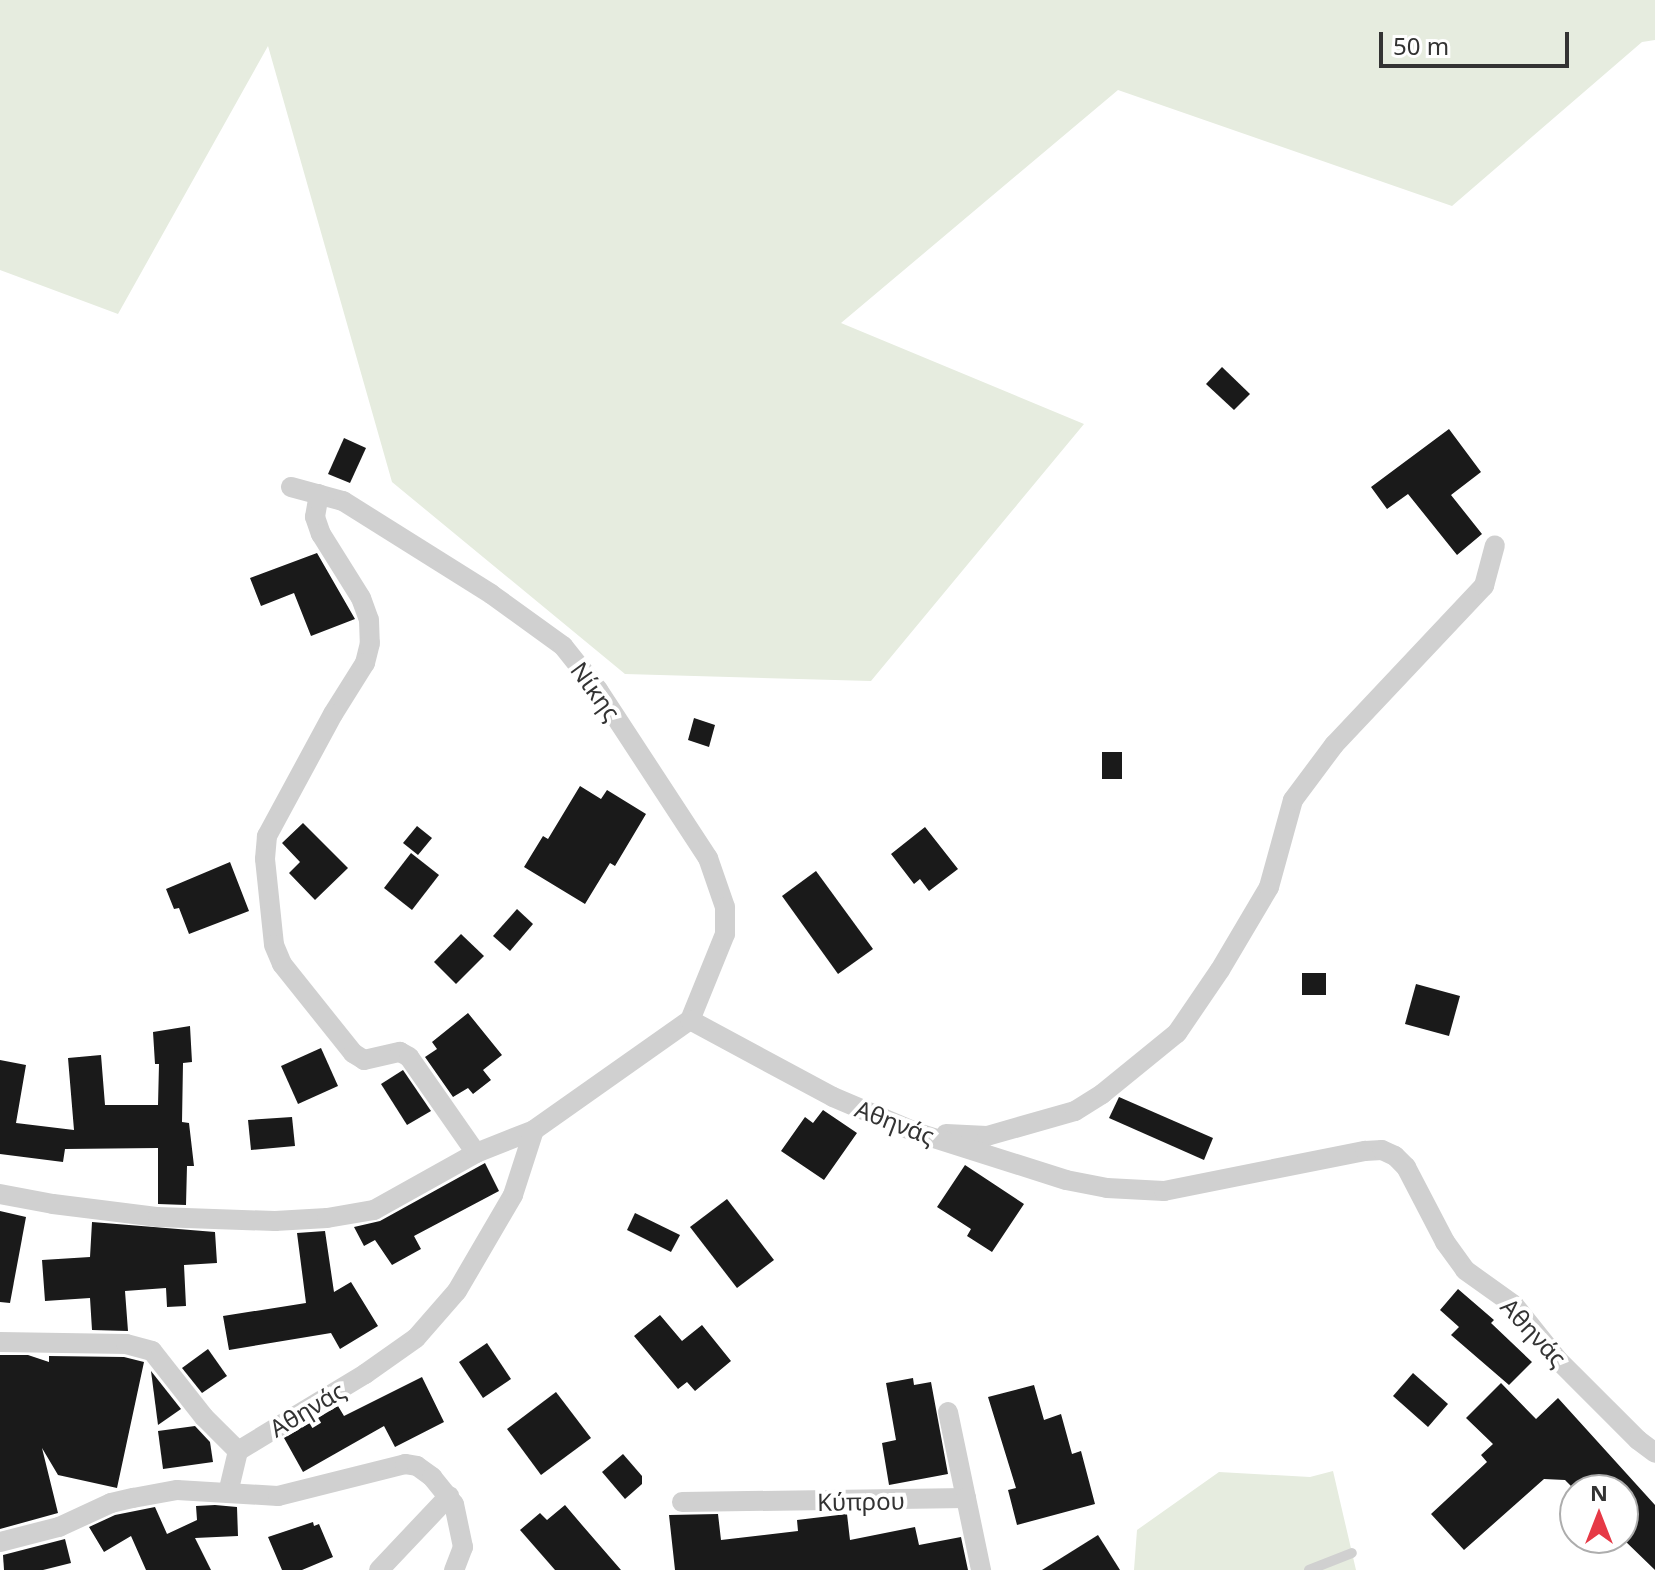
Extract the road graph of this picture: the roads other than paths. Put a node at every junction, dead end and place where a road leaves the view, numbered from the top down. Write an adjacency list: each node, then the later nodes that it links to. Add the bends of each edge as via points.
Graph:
1 (291, 487): 2 (street, Νίκης)
2 (319, 494): 4 (street, Νίκης, via 387,525 491,594 563,646 598,690 708,858 725,907 725,934); 7 (street, via 315,517 361,598 370,643 365,663 267,836 274,945 282,964 353,1053 364,1060 400,1052 409,1057)
3 (1495, 545): 6 (street, via 1484,586 1334,745 1293,800 1269,887 1177,1033 1075,1111 987,1136)
4 (690, 1020): 5 (street); 6 (street, Αθηνάς, via 833,1097)
5 (534, 1130): 7 (street); 11 (street, Αθηνάς, via 513,1195 457,1291 416,1338)
6 (918, 1133): 12 (street, Αθηνάς, via 1066,1180 1135,1190 1220,1182 1382,1150 1406,1167 1465,1270 1514,1305 1558,1360)
7 (476, 1153): 8 (street, via 374,1210 327,1218 158,1217)
8 (0, 1194)
9 (0, 1342): 11 (street, via 126,1344 152,1351)
10 (948, 1412): 15 (street)
11 (238, 1451): 13 (street)
12 (1655, 1453)
13 (228, 1493): 14 (street, via 291,1494 405,1464 421,1469); 17 (street, via 177,1490 133,1498 59,1527)
14 (449, 1496): 19 (street); 20 (street, via 463,1541)
15 (966, 1498): 16 (street, Κύπρου); 21 (street)
16 (682, 1502)
17 (0, 1542)
18 (1352, 1553): 22 (lane)
19 (379, 1570)
20 (454, 1570)
21 (981, 1570)
22 (1309, 1570)

